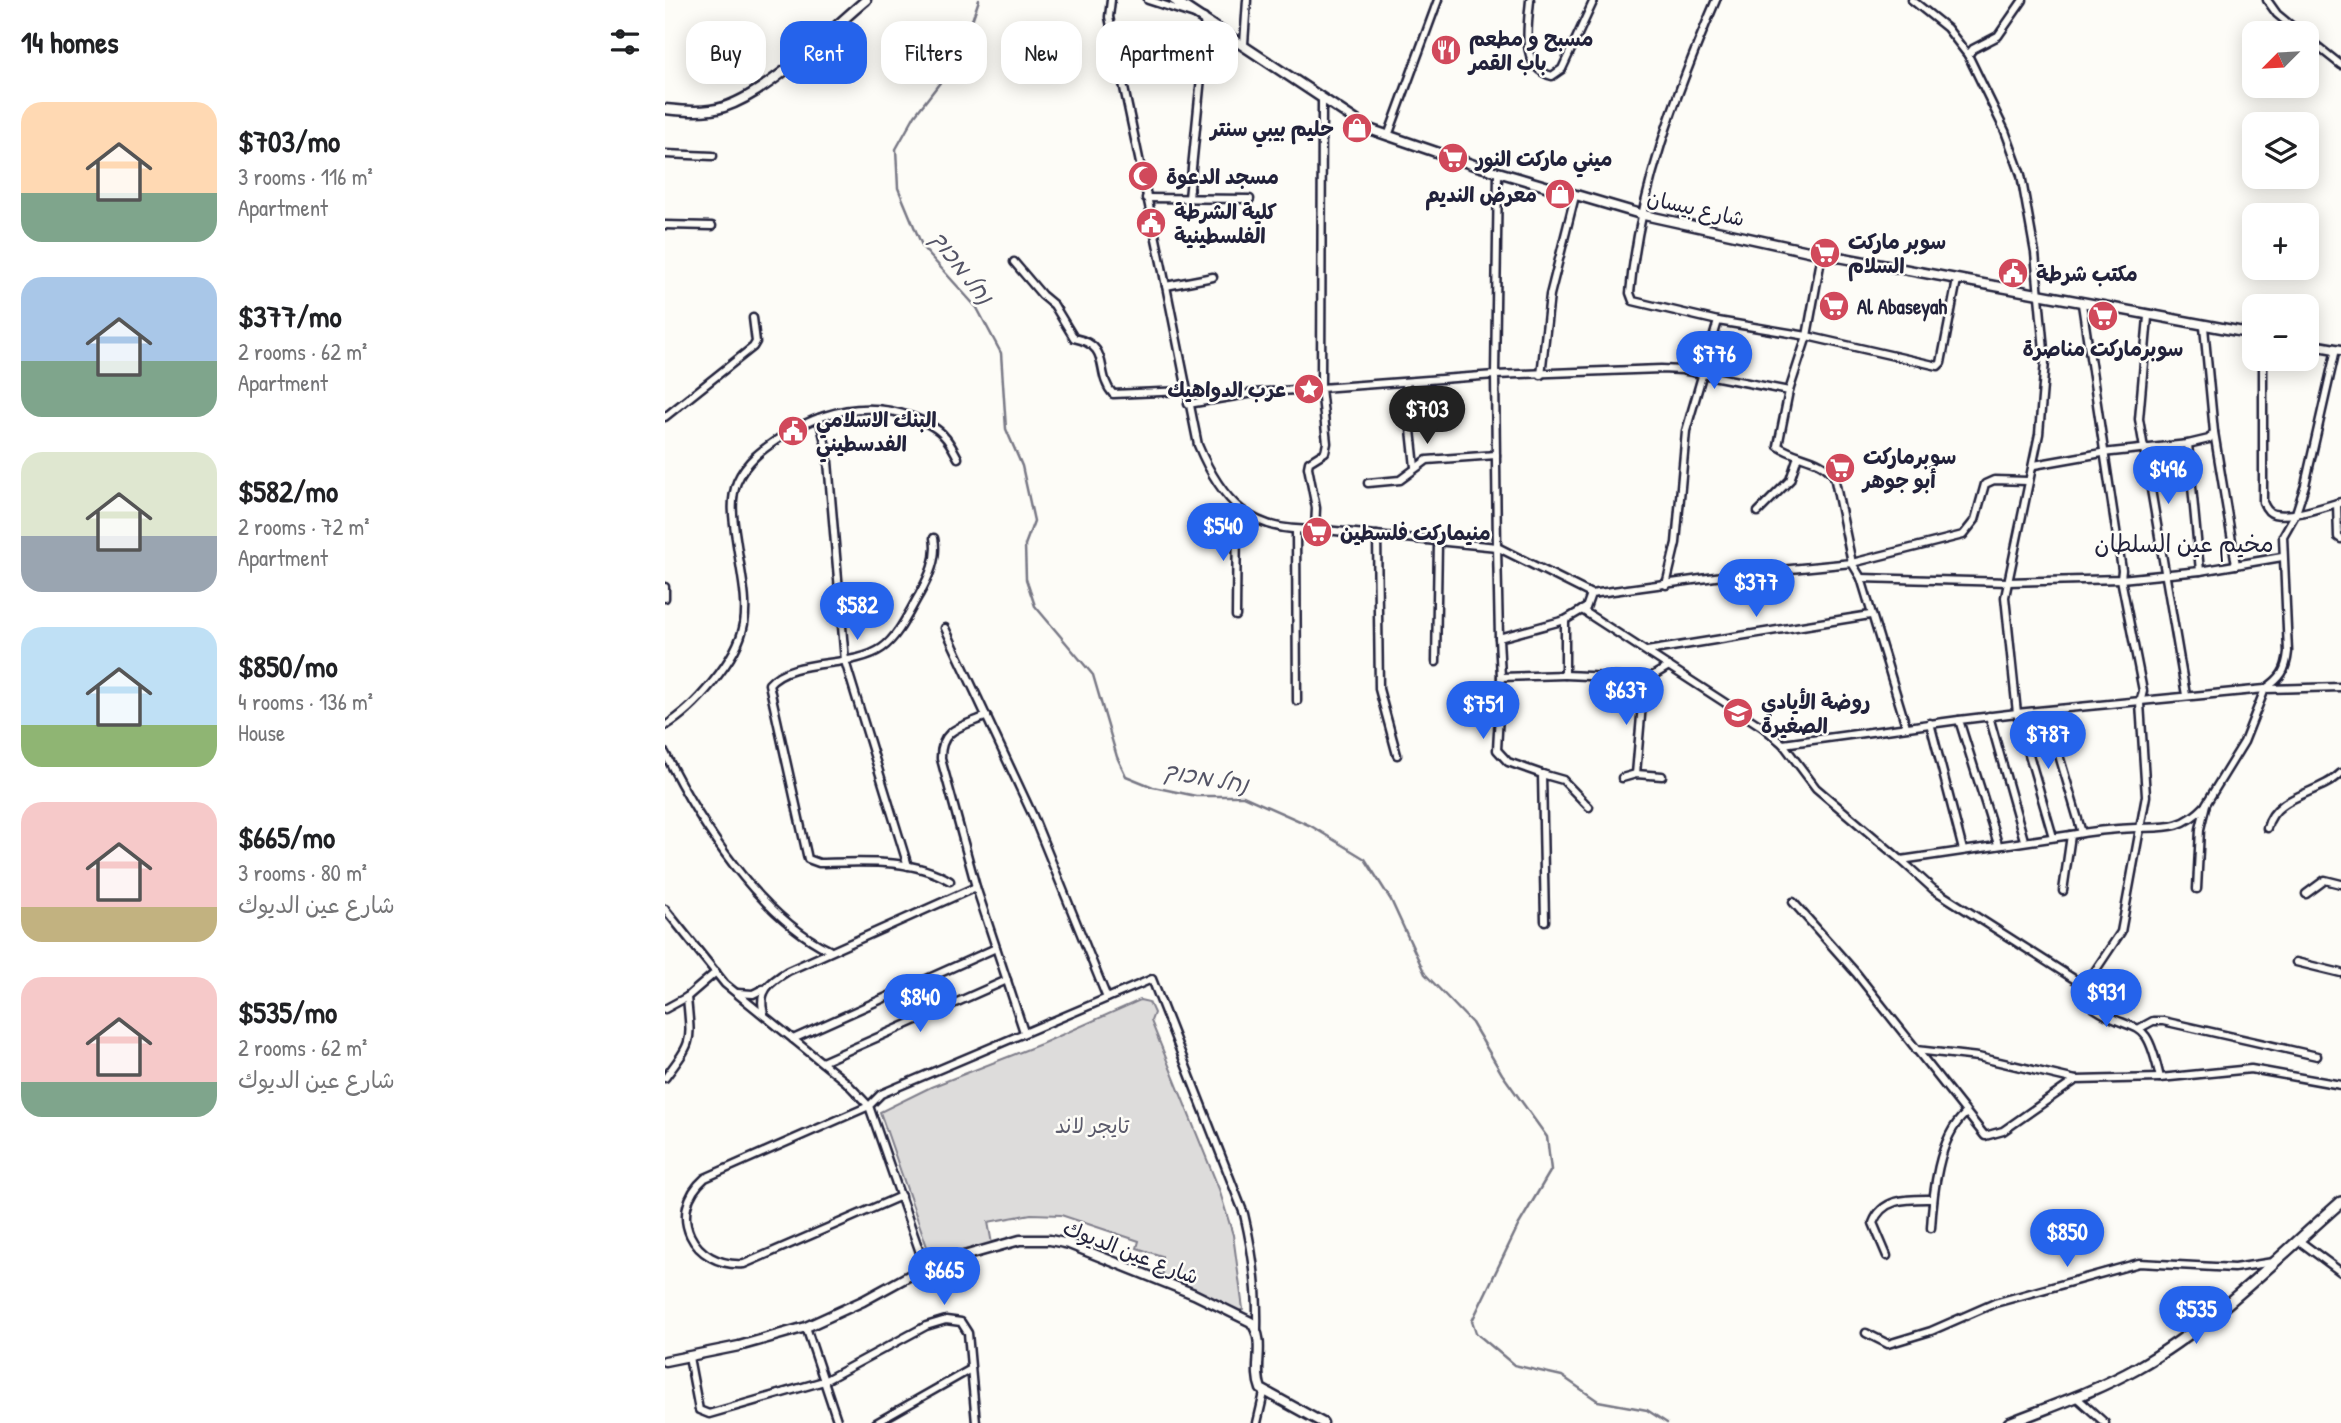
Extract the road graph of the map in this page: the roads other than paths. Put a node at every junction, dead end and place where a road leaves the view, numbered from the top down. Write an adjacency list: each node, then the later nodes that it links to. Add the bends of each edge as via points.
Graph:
1 (866, 0): 20 (street, via 760,90 709,111)
2 (1111, 0): 26 (street, via 1109,17)
3 (1148, 0): 13 (street)
4 (1174, 0): 13 (street, شارع بيسان)
5 (1247, 0): 15 (street)
6 (1438, 0): 21 (street)
7 (1531, 0): 8 (street, via 1530,56 1538,70 1552,76 1562,69)
8 (1594, 0)
9 (1716, 0): 29 (street, via 1669,116)
10 (1912, 0): 17 (street, via 1947,28)
11 (2023, 0): 17 (street, via 1998,36)
12 (2267, 0): 14 (street)
13 (1204, 18): 15 (street, شارع بيسان); 27 (street)
14 (2285, 21)
15 (1244, 44): 19 (street, شارع بيسان)
16 (2319, 48): 18 (street)
17 (1968, 55): 37 (street, via 2018,164)
18 (2341, 65)
19 (1322, 100): 21 (street, شارع بيسان); 52 (street)
20 (665, 109)
21 (1388, 136): 24 (street, شارع بيسان)
22 (665, 154): 23 (street)
23 (713, 156)
24 (1498, 172): 25 (street, شارع بيسان); 49 (street)
25 (1576, 196): 29 (street, شارع بيسان); 48 (street, via 1550,295)
26 (1146, 198): 27 (street); 36 (street)
27 (1189, 198): 28 (street)
28 (1250, 199)
29 (1644, 215): 32 (street, شارع بيسان); 41 (street, via 1631,284 1633,301)
30 (665, 225): 31 (street)
31 (712, 226)
32 (1822, 254): 35 (street, شارع بيسان); 44 (street)
33 (1014, 262): 53 (street, via 1054,305 1074,338 1097,349 1113,394)
34 (1213, 277): 36 (street)
35 (1957, 280): 37 (street, شارع بيسان); 44 (street, via 1940,366)
36 (1166, 286): 53 (street)
37 (2038, 295): 38 (street, شارع بيسان); 65 (street, via 2045,361)
38 (2081, 304): 39 (street, شارع بيسان); 61 (street)
39 (2148, 317): 42 (street, شارع بيسان); 60 (street, via 2139,419)
40 (753, 318): 56 (street, via 753,347)
41 (1718, 321): 44 (street); 50 (street)
42 (2204, 327): 43 (street, شارع بيسان); 58 (street)
43 (2242, 332)
44 (1807, 336): 54 (street)
45 (2319, 346): 46 (street)
46 (2339, 349): 72 (street)
47 (2263, 371): 72 (street, via 2263,502 2274,514)
48 (1541, 374): 49 (street); 50 (street, via 1644,368)
49 (1495, 375): 51 (street); 62 (street)
50 (1704, 375): 54 (street); 88 (street, via 1686,431 1676,543)
51 (1406, 383): 52 (street); 66 (street)
52 (1321, 388): 55 (street); 73 (street, via 1327,443 1325,452 1308,467)
53 (1185, 391): 55 (street)
54 (1789, 391): 63 (street, via 1777,440 1781,449)
55 (1188, 404): 70 (street, via 1206,466)
56 (665, 417)
57 (818, 418): 64 (street, via 860,407 888,409 919,419 944,435); 99 (street, via 827,450); 116 (street, via 773,442 741,474 732,505 745,602 741,641 705,691)
58 (2214, 432): 59 (street, via 2206,440); 82 (street)
59 (2188, 444): 60 (street); 83 (street)
60 (2145, 450): 61 (street); 84 (street)
61 (2102, 453): 65 (street); 86 (street)
62 (1496, 455): 66 (street, via 1427,460); 79 (street)
63 (1798, 456): 71 (street, via 1790,480); 81 (street, via 1827,466 1834,476)
64 (958, 458)
65 (2034, 465): 67 (street)
66 (1415, 467): 68 (street, via 1400,480)
67 (2028, 481): 81 (street, via 1985,484 1975,520 1963,535); 87 (street)
68 (1368, 483)
69 (2339, 502): 72 (street); 77 (street)
70 (1237, 509): 74 (street); 94 (street)
71 (1758, 512)
72 (2296, 513): 80 (street, via 2283,536)
73 (1315, 529): 74 (street); 75 (street)
74 (1296, 530): 108 (street)
75 (1377, 535): 78 (street); 120 (street, via 1379,690)
76 (934, 538): 99 (street, via 936,551 928,575 890,640 876,652)
77 (2341, 539)
78 (1438, 542): 79 (street); 100 (street)
79 (1497, 547): 90 (street); 97 (street)
80 (2282, 557): 82 (street); 106 (street, via 2286,668)
81 (1852, 563): 85 (street); 88 (street)
82 (2236, 565): 83 (street)
83 (2200, 571): 84 (street)
84 (2165, 573): 86 (street); 107 (street)
85 (1861, 578): 87 (street); 93 (street)
86 (2121, 579): 87 (street); 109 (street, via 2143,691)
87 (2008, 582): 111 (street, via 2005,614)
88 (1666, 585): 90 (street)
89 (665, 587): 91 (street)
90 (1591, 594): 92 (street)
91 (665, 598)
92 (1582, 610): 95 (street); 98 (street)
93 (1870, 615): 98 (street); 117 (street)
94 (1235, 616)
95 (1565, 620): 97 (street); 102 (street)
96 (944, 628): 112 (street)
97 (1499, 638): 103 (street)
98 (1647, 651): 101 (street)
99 (845, 661): 137 (street); 137 (street, via 805,667 769,684 806,854 819,863)
100 (1436, 662)
101 (1669, 666): 104 (street); 118 (street)
102 (1565, 675): 103 (street); 104 (street)
103 (1501, 677): 122 (street, via 1497,750 1508,762)
104 (1644, 681): 123 (street)
105 (2341, 687): 106 (street)
106 (2265, 689): 107 (street); 126 (street, via 2244,742)
107 (2186, 695): 109 (street)
108 (1297, 701)
109 (2140, 703): 110 (street); 128 (street, via 2146,796)
110 (2046, 711): 111 (street); 130 (street)
111 (2017, 713): 113 (street); 132 (street)
112 (987, 716): 140 (street, via 947,734 941,744 946,781); 157 (street)
113 (1989, 716): 114 (street); 133 (street)
114 (1959, 720): 115 (street); 134 (street)
115 (1930, 723): 117 (street); 135 (street)
116 (665, 726)
117 (1906, 726): 118 (street)
118 (1783, 744): 136 (street, via 1816,788)
119 (665, 754): 148 (street, via 748,884 790,924)
120 (1397, 755)
121 (2341, 773): 129 (street, via 2274,811)
122 (1542, 774): 127 (street, via 1563,780); 146 (street)
123 (1636, 774): 124 (street); 125 (street)
124 (1662, 776)
125 (1622, 778)
126 (2206, 804): 128 (street, via 2195,817 2165,829); 141 (street)
127 (1589, 807)
128 (2139, 828): 130 (street); 153 (street, via 2121,932)
129 (2267, 828)
130 (2083, 832): 131 (street)
131 (2071, 835): 132 (street); 142 (street)
132 (2053, 837): 133 (street)
133 (2024, 840): 134 (street)
134 (1997, 844): 135 (street)
135 (1963, 850): 136 (street)
136 (1901, 860): 153 (street, via 1933,889)
137 (908, 866): 138 (street)
138 (950, 881)
139 (2341, 884): 143 (street, via 2325,880)
140 (976, 887): 147 (street); 148 (street)
141 (2197, 889)
142 (2063, 891)
143 (2306, 894)
144 (1793, 902): 163 (street)
145 (665, 909): 150 (street)
146 (1545, 920)
147 (996, 948): 152 (street); 162 (street)
148 (829, 950): 154 (street)
149 (2297, 962): 151 (street)
150 (716, 972): 155 (street); 156 (street)
151 (2341, 973)
152 (1007, 980): 161 (street); 165 (street)
153 (2085, 986): 160 (street, via 2094,1008)
154 (765, 988): 155 (street, via 753,994); 159 (street)
155 (737, 993): 159 (street)
156 (687, 997): 158 (street); 166 (street, via 689,1042)
157 (1107, 998): 161 (street); 182 (street, via 1152,979 1244,1214 1252,1247)
158 (665, 1009)
159 (764, 1016): 162 (street)
160 (2140, 1028): 164 (street, via 2153,1021 2177,1023); 167 (street, via 2152,1045)
161 (1024, 1032): 170 (street, via 881,1094)
162 (793, 1039): 165 (street)
163 (1916, 1050): 168 (street, via 1978,1057); 171 (street)
164 (2317, 1056)
165 (822, 1062): 170 (street)
166 (665, 1078)
167 (2159, 1078): 168 (street); 169 (street, via 2251,1069)
168 (2076, 1080): 171 (street, via 1993,1135 1985,1136)
169 (2341, 1085)
170 (869, 1106): 172 (street); 172 (street, via 705,1178 688,1202 688,1233 711,1258 744,1264)
171 (1965, 1114): 173 (street, via 1945,1149)
172 (901, 1196): 179 (street)
173 (1933, 1199): 175 (street); 177 (street, via 1898,1201 1878,1213 1873,1223)
174 (2341, 1202): 176 (main road)
175 (1931, 1228)
176 (2297, 1240): 178 (main road); 180 (street)
177 (1887, 1256)
178 (2273, 1262): 183 (street, via 2234,1268 2139,1263 1995,1303 1888,1344); 189 (main road, via 2184,1337 2140,1367)
179 (925, 1267): 181 (street, شارع عين الديوك); 182 (street, شارع عين الديوك, via 1020,1240 1050,1240 1194,1294)
180 (2341, 1272)
181 (806, 1328): 184 (street, شارع عين الديوك); 187 (street)
182 (1257, 1329): 188 (street, via 1258,1384)
183 (1866, 1333)
184 (689, 1357): 185 (street, شارع عين الديوك); 187 (street, via 699,1410 709,1414)
185 (665, 1361)
186 (971, 1369): 187 (street, via 965,1327 946,1320 926,1326); 191 (street); 192 (street)
187 (824, 1381): 190 (street)
188 (1264, 1393): 193 (street); 194 (street)
189 (2076, 1396): 195 (main road); 196 (street)
190 (838, 1423)
191 (876, 1423)
192 (976, 1423)
193 (1257, 1423)
194 (1323, 1423)
195 (2009, 1423)
196 (2105, 1423)

